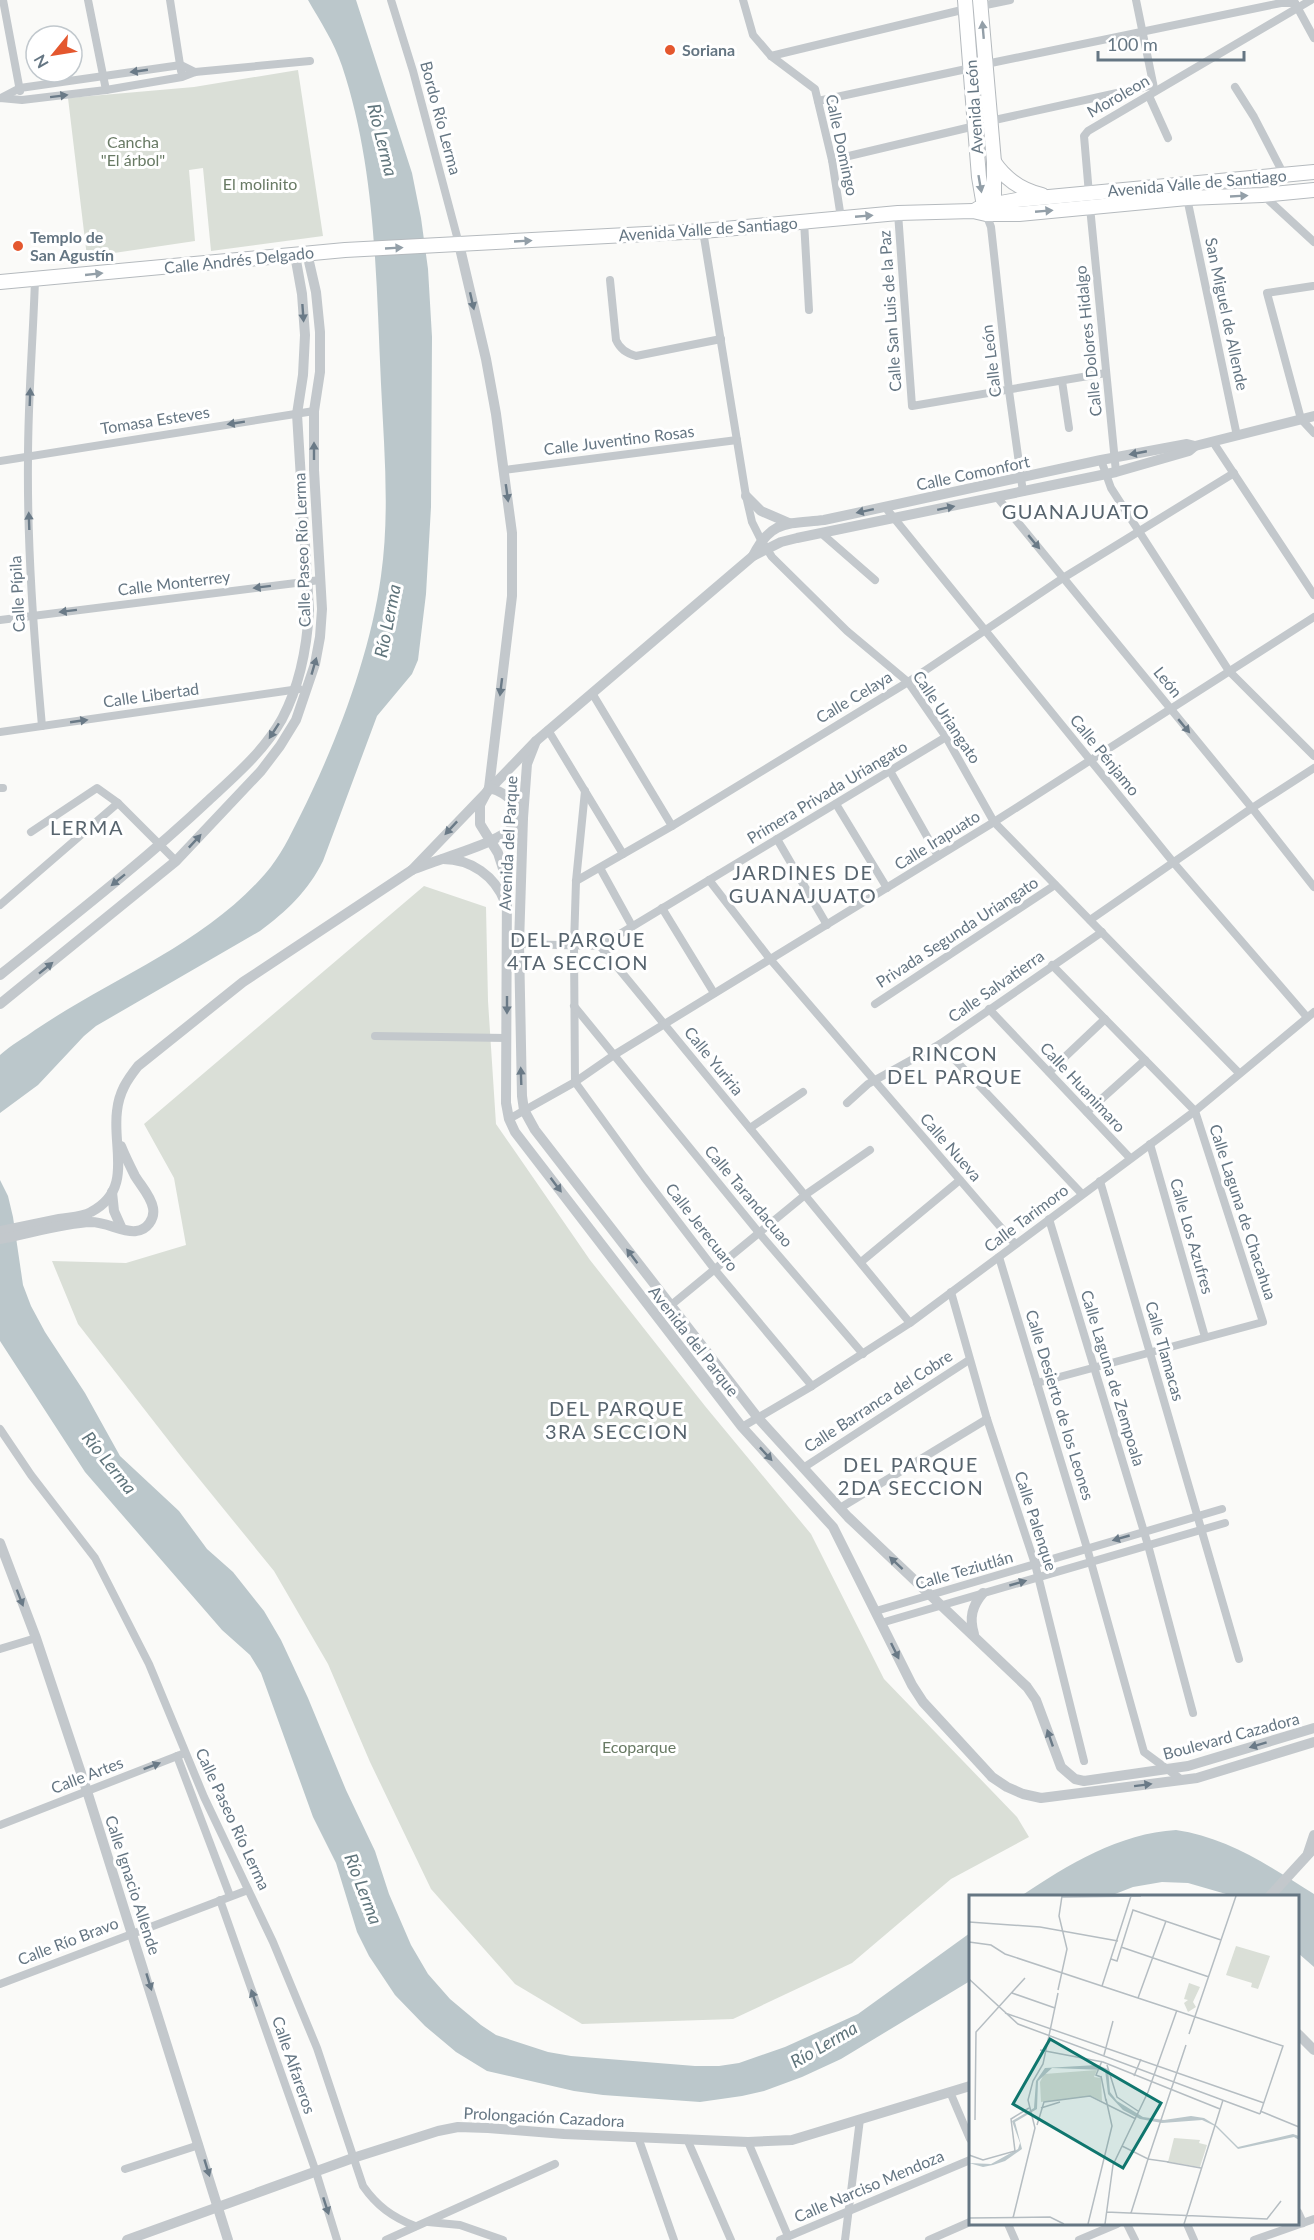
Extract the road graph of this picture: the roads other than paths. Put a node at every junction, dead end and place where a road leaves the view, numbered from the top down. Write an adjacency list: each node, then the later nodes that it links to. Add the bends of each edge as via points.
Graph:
1 (3, 0): 23 (street)
2 (88, 0): 20 (street)
3 (170, 0): 17 (street)
4 (391, 0): 47 (street, Bordo Río Lerma)
5 (743, 0): 14 (street, Calle Domingo, via 753,35)
6 (1010, 0): 9 (street)
7 (1136, 0): 12 (street)
8 (1311, 0): 11 (street, Moroleon)
9 (981, 3): 16 (main road, Avenida León, one-way to 9)
10 (966, 4): 14 (street); 18 (main road, Avenida León)
11 (1296, 4): 12 (street, via 1281,3); 13 (street); 25 (street, Moroleon)
12 (1142, 32): 16 (street); 25 (street)
13 (1314, 38)
14 (771, 56): 28 (street, Calle Domingo, via 815,89)
15 (310, 61): 19 (street)
16 (986, 64): 29 (main road, Avenida León)
17 (181, 65): 19 (street); 20 (street, one-way to 20); 21 (street)
18 (970, 68): 28 (street); 30 (main road, Avenida León)
19 (195, 72): 21 (street)
20 (103, 76): 23 (street); 24 (street)
21 (182, 77): 24 (street)
22 (1235, 87): 35 (street)
23 (20, 88): 26 (street); 27 (street)
24 (106, 90): 27 (street, one-way to 24)
25 (1152, 91): 29 (street); 31 (street); 40 (street, Moroleon, via 1085,133)
26 (0, 98): 27 (street)
27 (22, 100)
28 (818, 101): 32 (street, Calle Domingo)
29 (990, 121): 33 (main road, Avenida León)
30 (975, 126): 32 (street); 42 (main road, Avenida León, one-way to 42, via 979,177)
31 (1168, 138)
32 (832, 160): 43 (street, Calle Domingo)
33 (994, 162): 38 (main road, via 1018,186 1042,195); 42 (main road, Avenida León)
34 (1314, 172): 35 (main road, Avenida Valle de Santiago)
35 (1284, 175): 40 (main road, Avenida Valle de Santiago)
36 (1314, 190): 37 (main road, Avenida Valle de Santiago)
37 (1263, 195): 39 (main road, Avenida Valle de Santiago, one-way to 37); 46 (street)
38 (1059, 196): 40 (main road, Avenida Valle de Santiago); 42 (main road, Avenida Valle de Santiago)
39 (1187, 198): 40 (main road, Avenida Valle de Santiago); 65 (street, San Miguel de Allende)
40 (1089, 200): 42 (main road, Avenida Valle de Santiago, one-way to 40, via 1019,214); 56 (street, Calle Dolores Hidalgo)
41 (898, 213): 42 (main road, Avenida Valle de Santiago); 43 (main road, Avenida Valle de Santiago, one-way to 41); 58 (street, Calle San Luis de la Paz, via 912,406)
42 (987, 213): 58 (street, Calle León)
43 (841, 218): 44 (main road, Avenida Valle de Santiago)
44 (804, 222): 45 (main road, Avenida Valle de Santiago); 54 (street)
45 (703, 231): 47 (main road, Avenida Valle de Santiago, one-way to 45); 55 (street, Calle Uriangato)
46 (1314, 242)
47 (459, 244): 48 (main road, Avenida Valle de Santiago); 73 (street, one-way to 73, via 486,359)
48 (443, 245): 49 (main road, Calle Andrés Delgado, one-way to 48)
49 (301, 254): 50 (main road, Calle Andrés Delgado, one-way to 49); 59 (street, Calle Paseo Río Lerma, via 316,292 320,332 320,372); 60 (street, Calle Paseo Río Lerma, one-way to 60, via 304,335)
50 (35, 280): 52 (main road, Calle Andrés Delgado); 69 (street, Calle Pípila, one-way to 50)
51 (610, 280): 55 (street, via 616,340 624,351 636,356)
52 (0, 282)
53 (1313, 286): 62 (street, via 1267,293)
54 (809, 310)
55 (721, 339): 66 (street, Calle Uriangato)
56 (1106, 373): 57 (street); 70 (street, Calle Dolores Hidalgo)
57 (1062, 381): 58 (street); 63 (street)
58 (1009, 391): 77 (street, Calle León)
59 (314, 411): 60 (street, Tomasa Esteves); 90 (street, Calle Paseo Río Lerma, one-way to 59)
60 (297, 414): 69 (street, Tomasa Esteves, one-way to 69); 92 (street, Calle Paseo Río Lerma)
61 (1314, 416): 62 (street, Calle Comonfort)
62 (1300, 419): 64 (street); 65 (street, Calle Comonfort)
63 (1070, 428)
64 (1314, 433)
65 (1237, 436): 67 (street, Calle Comonfort)
66 (737, 440): 73 (street, Calle Juventino Rosas); 79 (street, Calle Uriangato)
67 (1214, 442): 68 (street, Calle Comonfort); 76 (street)
68 (1195, 446): 70 (street, Calle Comonfort, one-way to 70, via 1186,444); 74 (street, Calle Comonfort)
69 (28, 455): 72 (street, Tomasa Esteves); 94 (street, Calle Pípila, one-way to 69)
70 (1115, 458): 71 (street, Calle Comonfort); 74 (street, Calle Dolores Hidalgo)
71 (1101, 460): 75 (street); 77 (street, Calle Comonfort)
72 (0, 461)
73 (504, 470): 113 (street, one-way to 113, via 512,533 512,596)
74 (1116, 472): 75 (street, Calle Comonfort)
75 (1104, 474): 78 (street, Calle Comonfort); 84 (street)
76 (1234, 474): 84 (street, Calle Celaya); 93 (street)
77 (1022, 478): 78 (street, Calle León); 81 (street, Calle Comonfort)
78 (1023, 492): 80 (street, Calle Comonfort)
79 (746, 496): 83 (street, via 761,511); 86 (street, Calle Uriangato)
80 (997, 497): 82 (street, Calle Comonfort, one-way to 80); 89 (street, León, one-way to 89)
81 (885, 507): 82 (street, Calle Pénjamo); 83 (street, Calle Comonfort, one-way to 83)
82 (894, 519): 85 (street, Calle Comonfort); 97 (street, Calle Pénjamo)
83 (790, 523): 86 (street, Calle Comonfort)
84 (1140, 531): 89 (street, Calle Celaya); 98 (street)
85 (821, 533): 87 (street, Calle Comonfort, via 782,542); 91 (street)
86 (761, 540): 87 (street, Calle Uriangato); 88 (street)
87 (767, 550): 88 (street, Calle Comonfort); 99 (street, Calle Uriangato, via 847,631)
88 (753, 556): 102 (street)
89 (1064, 578): 97 (street, Calle Celaya); 103 (street, León)
90 (320, 580): 92 (street, Calle Monterrey); 100 (street, Calle Paseo Río Lerma, one-way to 90, via 320,637)
91 (875, 580)
92 (308, 582): 94 (street, Calle Monterrey, one-way to 94); 101 (street, Calle Paseo Río Lerma, via 308,638)
93 (1314, 595)
94 (32, 615): 96 (street, Calle Monterrey); 104 (street, Calle Pípila)
95 (1314, 617): 98 (street, Calle Irapuato)
96 (0, 620)
97 (986, 631): 99 (street, Calle Celaya); 110 (street, Calle Pénjamo)
98 (1229, 671): 103 (street, Calle Irapuato); 109 (street)
99 (908, 682): 107 (street, Calle Uriangato); 120 (street, Calle Celaya)
100 (307, 688): 101 (street, Calle Libertad); 128 (street, Calle Paseo Río Lerma, one-way to 100, via 280,747 296,720)
101 (293, 690): 104 (street, Calle Libertad, one-way to 101); 124 (street, Calle Paseo Río Lerma, one-way to 124, via 282,718 255,756)
102 (592, 693): 105 (street); 120 (street)
103 (1170, 709): 110 (street, Calle Irapuato); 117 (street, León, one-way to 117)
104 (42, 726): 106 (street, Calle Libertad)
105 (548, 730): 108 (street); 114 (street)
106 (0, 732)
107 (946, 738): 112 (street, Primera Privada Uriangato); 119 (street, Calle Uriangato)
108 (536, 741): 113 (street); 118 (street, Avenida del Parque, via 527,764)
109 (1314, 756)
110 (1091, 760): 119 (street, Calle Irapuato); 129 (street, Calle Pénjamo)
111 (1314, 768): 117 (street)
112 (890, 771): 116 (street, Primera Privada Uriangato); 126 (street)
113 (489, 788): 118 (street, via 507,796); 123 (street, Avenida del Parque, via 478,815); 131 (street, one-way to 131)
114 (585, 791): 125 (street); 133 (street)
115 (118, 803): 121 (street, via 97,788); 124 (street); 137 (street)
116 (836, 804): 122 (street, Primera Privada Uriangato); 136 (street)
117 (1252, 807): 129 (street); 135 (street, León)
118 (523, 818): 123 (street); 144 (street, Avenida del Parque)
119 (994, 822): 126 (street, Calle Irapuato); 134 (street, Calle Uriangato)
120 (672, 826): 125 (street, Calle Celaya)
121 (31, 832)
122 (777, 839): 132 (street, Primera Privada Uriangato); 141 (street)
123 (490, 841): 127 (street); 138 (street, Avenida del Parque, via 505,874)
124 (161, 846): 128 (street); 149 (street, Calle Paseo Río Lerma, one-way to 149)
125 (623, 854): 130 (street, Calle Celaya)
126 (938, 856): 136 (street, Calle Irapuato)
127 (437, 859): 131 (street); 138 (street, via 459,861 480,870 496,885)
128 (176, 861): 151 (street, Calle Paseo Río Lerma, one-way to 128)
129 (1173, 862): 140 (street); 155 (street, Calle Pénjamo)
130 (600, 868): 133 (street, Calle Celaya); 142 (street)
131 (412, 870): 174 (street, via 243,982 138,1066 123,1087 116,1114)
132 (709, 880): 139 (street, Primera Privada Uriangato); 147 (street, Calle Nueva)
133 (576, 881): 145 (street)
134 (1055, 885): 140 (street, Calle Uriangato); 152 (street, Privada Segunda Uriangato)
135 (1314, 887)
136 (886, 888): 141 (street, Calle Irapuato)
137 (0, 905)
138 (507, 905): 159 (street, Avenida del Parque, one-way to 159)
139 (662, 908): 142 (street, Primera Privada Uriangato); 150 (street)
140 (1090, 920): 143 (street, Calle Uriangato)
141 (826, 925): 147 (street, Calle Irapuato)
142 (632, 926): 146 (street, Primera Privada Uriangato)
143 (1102, 932): 148 (street, Calle Salvatierra); 164 (street, Calle Uriangato)
144 (519, 944): 145 (street); 169 (street, Avenida del Parque, one-way to 144)
145 (574, 945): 146 (street); 153 (street)
146 (600, 946): 157 (street, Calle Yuriria)
147 (770, 959): 150 (street, Calle Irapuato); 165 (street, Calle Nueva)
148 (1052, 965): 154 (street, Calle Salvatierra); 156 (street)
149 (0, 975)
150 (714, 993): 157 (street, Calle Irapuato)
151 (0, 1004)
152 (875, 1004)
153 (574, 1006): 161 (street, Calle Tarandacuao); 166 (street)
154 (989, 1009): 160 (street, Calle Salvatierra); 163 (street, Calle Huanimaro)
155 (1311, 1015): 164 (street, Calle Tarimoro)
156 (1105, 1019): 162 (street); 163 (street)
157 (664, 1024): 161 (street, Calle Irapuato); 173 (street, Calle Yuriria)
158 (375, 1036): 159 (street)
159 (506, 1038): 172 (street, Avenida del Parque)
160 (940, 1044): 165 (street, Calle Salvatierra); 183 (street)
161 (614, 1055): 166 (street, Calle Irapuato); 189 (street, Calle Tarandacuao)
162 (1144, 1060): 170 (street); 171 (street)
163 (1049, 1072): 171 (street, Calle Huanimaro)
164 (1239, 1073): 170 (street, Calle Tarimoro)
165 (874, 1080): 168 (street, Calle Salvatierra); 180 (street, Calle Nueva)
166 (575, 1082): 169 (street, Calle Irapuato); 194 (street, Calle Jerecuaro)
167 (803, 1092): 173 (street)
168 (847, 1103)
169 (524, 1110): 172 (street, Calle Irapuato); 196 (street, Avenida del Parque, one-way to 169)
170 (1195, 1111): 175 (street, Calle Tarimoro); 198 (street, Calle Laguna de Chacahua, via 1263,1322)
171 (1087, 1112): 177 (street, Calle Huanimaro)
172 (509, 1119): 207 (street, Avenida del Parque, one-way to 207, via 515,1132)
173 (750, 1128): 184 (street, Calle Yuriria)
174 (117, 1135): 178 (street); 179 (street)
175 (1150, 1144): 177 (street, Calle Tarimoro); 198 (street, Calle Los Azufres)
176 (870, 1150): 184 (street)
177 (1130, 1158): 181 (street, Calle Tarimoro)
178 (134, 1175): 179 (street); 187 (street, via 150,1199 153,1215 143,1229)
179 (118, 1177): 182 (street)
180 (960, 1180): 191 (street, Calle Nueva); 193 (street)
181 (1100, 1181): 183 (street, Calle Tarimoro); 199 (street, Calle Tlamacas)
182 (112, 1192): 185 (street); 187 (street, via 114,1211)
183 (1082, 1194): 186 (street, Calle Tarimoro)
184 (805, 1195): 189 (street); 193 (street, Calle Yuriria)
185 (91, 1218): 187 (street); 188 (street); 190 (street)
186 (1049, 1219): 191 (street, Calle Tarimoro); 202 (street, Calle Laguna de Zempoala)
187 (122, 1229)
188 (0, 1231)
189 (760, 1234): 194 (street); 200 (street, Calle Tarandacuao)
190 (0, 1239)
191 (1015, 1244): 192 (street, Calle Tarimoro)
192 (999, 1257): 195 (street, Calle Tarimoro); 203 (street, Calle Desierto de los Leones)
193 (861, 1262): 197 (street, Calle Yuriria)
194 (716, 1270): 196 (street); 204 (street, Calle Jerecuaro)
195 (951, 1292): 197 (street, Calle Tarimoro); 201 (street, Calle Palenque)
196 (670, 1306): 205 (street, Avenida del Parque)
197 (910, 1323): 200 (street, Calle Tarimoro)
198 (1205, 1337): 199 (street)
199 (1150, 1353): 202 (street); 212 (street, Calle Tlamacas)
200 (863, 1354): 204 (street, Calle Tarimoro)
201 (969, 1360): 206 (street, Calle Palenque); 209 (street, Calle Barranca del Cobre)
202 (1094, 1368): 203 (street); 215 (street, Calle Laguna de Zempoala)
203 (1037, 1383): 218 (street, Calle Desierto de los Leones)
204 (812, 1386): 205 (street, Calle Tarimoro)
205 (758, 1418): 207 (street, Calle Tarimoro); 209 (street, Avenida del Parque)
206 (987, 1419): 210 (street); 220 (street, Calle Palenque)
207 (742, 1427): 225 (street, Avenida del Parque, one-way to 225, via 833,1527)
208 (0, 1429): 234 (street, Calle Paseo Río Lerma, via 96,1558 149,1664)
209 (803, 1467): 210 (street, Avenida del Parque)
210 (840, 1508): 223 (street, Avenida del Parque, one-way to 210)
211 (1222, 1509): 212 (street, Calle Teziutlán)
212 (1198, 1516): 214 (street, Calle Tlamacas); 215 (street, Calle Teziutlán)
213 (1226, 1523): 214 (street, Calle Teziutlán)
214 (1202, 1530): 217 (street, Calle Teziutlán); 230 (street, Calle Tlamacas)
215 (1144, 1532): 217 (street, Calle Laguna de Zempoala); 218 (street, Calle Teziutlán, one-way to 218)
216 (0, 1543): 228 (street, Calle Ignacio Allende, one-way to 228)
217 (1148, 1545): 219 (street, Calle Teziutlán); 231 (street, Calle Laguna de Zempoala)
218 (1087, 1548): 219 (street, Calle Desierto de los Leones); 220 (street, Calle Teziutlán)
219 (1091, 1562): 221 (street, Calle Teziutlán); 236 (street, Calle Desierto de los Leones, via 1144,1752)
220 (1035, 1564): 221 (street, Calle Palenque); 223 (street, Calle Teziutlán)
221 (1039, 1577): 222 (street, Calle Teziutlán, one-way to 221); 235 (street, Calle Palenque)
222 (983, 1593): 224 (street, Calle Teziutlán); 227 (street, via 971,1617)
223 (931, 1595): 224 (street, Avenida del Parque); 225 (street, Calle Teziutlán)
224 (942, 1605): 226 (street, Calle Teziutlán); 227 (street, Avenida del Parque)
225 (876, 1611): 226 (street, Avenida del Parque)
226 (881, 1623): 238 (street, Avenida del Parque, one-way to 238, via 923,1702 992,1777 1023,1794 1041,1798)
227 (974, 1635): 238 (street, Avenida del Parque, one-way to 227, via 1061,1767 1036,1700 1027,1687)
228 (36, 1638): 229 (street); 239 (street, Calle Ignacio Allende)
229 (0, 1649)
230 (1239, 1659)
231 (1193, 1713)
232 (1314, 1728): 236 (street, Boulevard Cazadora, one-way to 236)
233 (1314, 1742): 237 (street, Boulevard Cazadora)
234 (181, 1755): 239 (street, Calle Artes, one-way to 234); 243 (street, Calle Paseo Río Lerma); 245 (street)
235 (1084, 1761)
236 (1168, 1770): 237 (street, Calle Desierto de los Leones); 238 (street, Boulevard Cazadora)
237 (1182, 1780): 238 (street, Boulevard Cazadora, one-way to 237)
238 (1084, 1787)
239 (87, 1791): 240 (street, Calle Artes); 247 (street, Calle Ignacio Allende)
240 (0, 1825)
241 (1314, 1835): 242 (street)
242 (1311, 1851): 244 (street)
243 (248, 1890): 245 (street, Calle Río Bravo); 259 (street, Calle Paseo Río Lerma, via 317,2048)
244 (1271, 1895)
245 (230, 1896): 246 (street, Calle Río Bravo)
246 (220, 1900): 247 (street, Calle Río Bravo); 263 (street, Calle Alfareros, one-way to 246)
247 (133, 1932): 248 (street, Calle Río Bravo); 258 (street, Calle Ignacio Allende, one-way to 258)
248 (0, 1984)
249 (1299, 2035): 250 (street)
250 (1314, 2050)
251 (969, 2086): 252 (street, Prolongación Cazadora)
252 (950, 2092): 253 (street, Prolongación Cazadora); 255 (street)
253 (860, 2119): 257 (street, Prolongación Cazadora, via 792,2140); 265 (street)
254 (638, 2137): 256 (street, Prolongación Cazadora); 259 (street, Prolongación Cazadora, via 458,2127); 286 (street)
255 (969, 2137)
256 (687, 2139): 257 (street, Prolongación Cazadora); 287 (street)
257 (748, 2142): 279 (street)
258 (199, 2145): 262 (street); 264 (street, Calle Ignacio Allende, one-way to 264)
259 (353, 2158): 263 (street, Prolongación Cazadora); 277 (street, Calle Paseo Río Lerma, via 363,2186 375,2202)
260 (969, 2160): 265 (street, Calle Narciso Mendoza)
261 (555, 2164): 268 (street)
262 (125, 2169)
263 (316, 2172): 264 (street, Prolongación Cazadora); 283 (street, Calle Alfareros, one-way to 283)
264 (219, 2207): 281 (street, Prolongación Cazadora); 282 (street, Calle Ignacio Allende)
265 (848, 2210): 279 (street, Calle Narciso Mendoza); 288 (street)
266 (1299, 2214): 270 (street)
267 (1314, 2219): 270 (street)
268 (426, 2221): 277 (street); 278 (street, via 460,2224)
269 (969, 2223): 289 (street)
270 (1303, 2223): 271 (street)
271 (1299, 2224)
272 (1009, 2225): 290 (street)
273 (1113, 2225): 291 (street)
274 (1128, 2225): 292 (street)
275 (1188, 2225): 293 (street)
276 (1297, 2225): 280 (street)
277 (415, 2226): 284 (street)
278 (493, 2238): 285 (street)
279 (784, 2238)
280 (1258, 2239)
281 (127, 2240)
282 (228, 2240)
283 (337, 2240)
284 (386, 2240)
285 (503, 2240)
286 (674, 2240)
287 (731, 2240)
288 (845, 2240)
289 (929, 2240)
290 (1015, 2240)
291 (1079, 2240)
292 (1135, 2240)
293 (1194, 2240)

